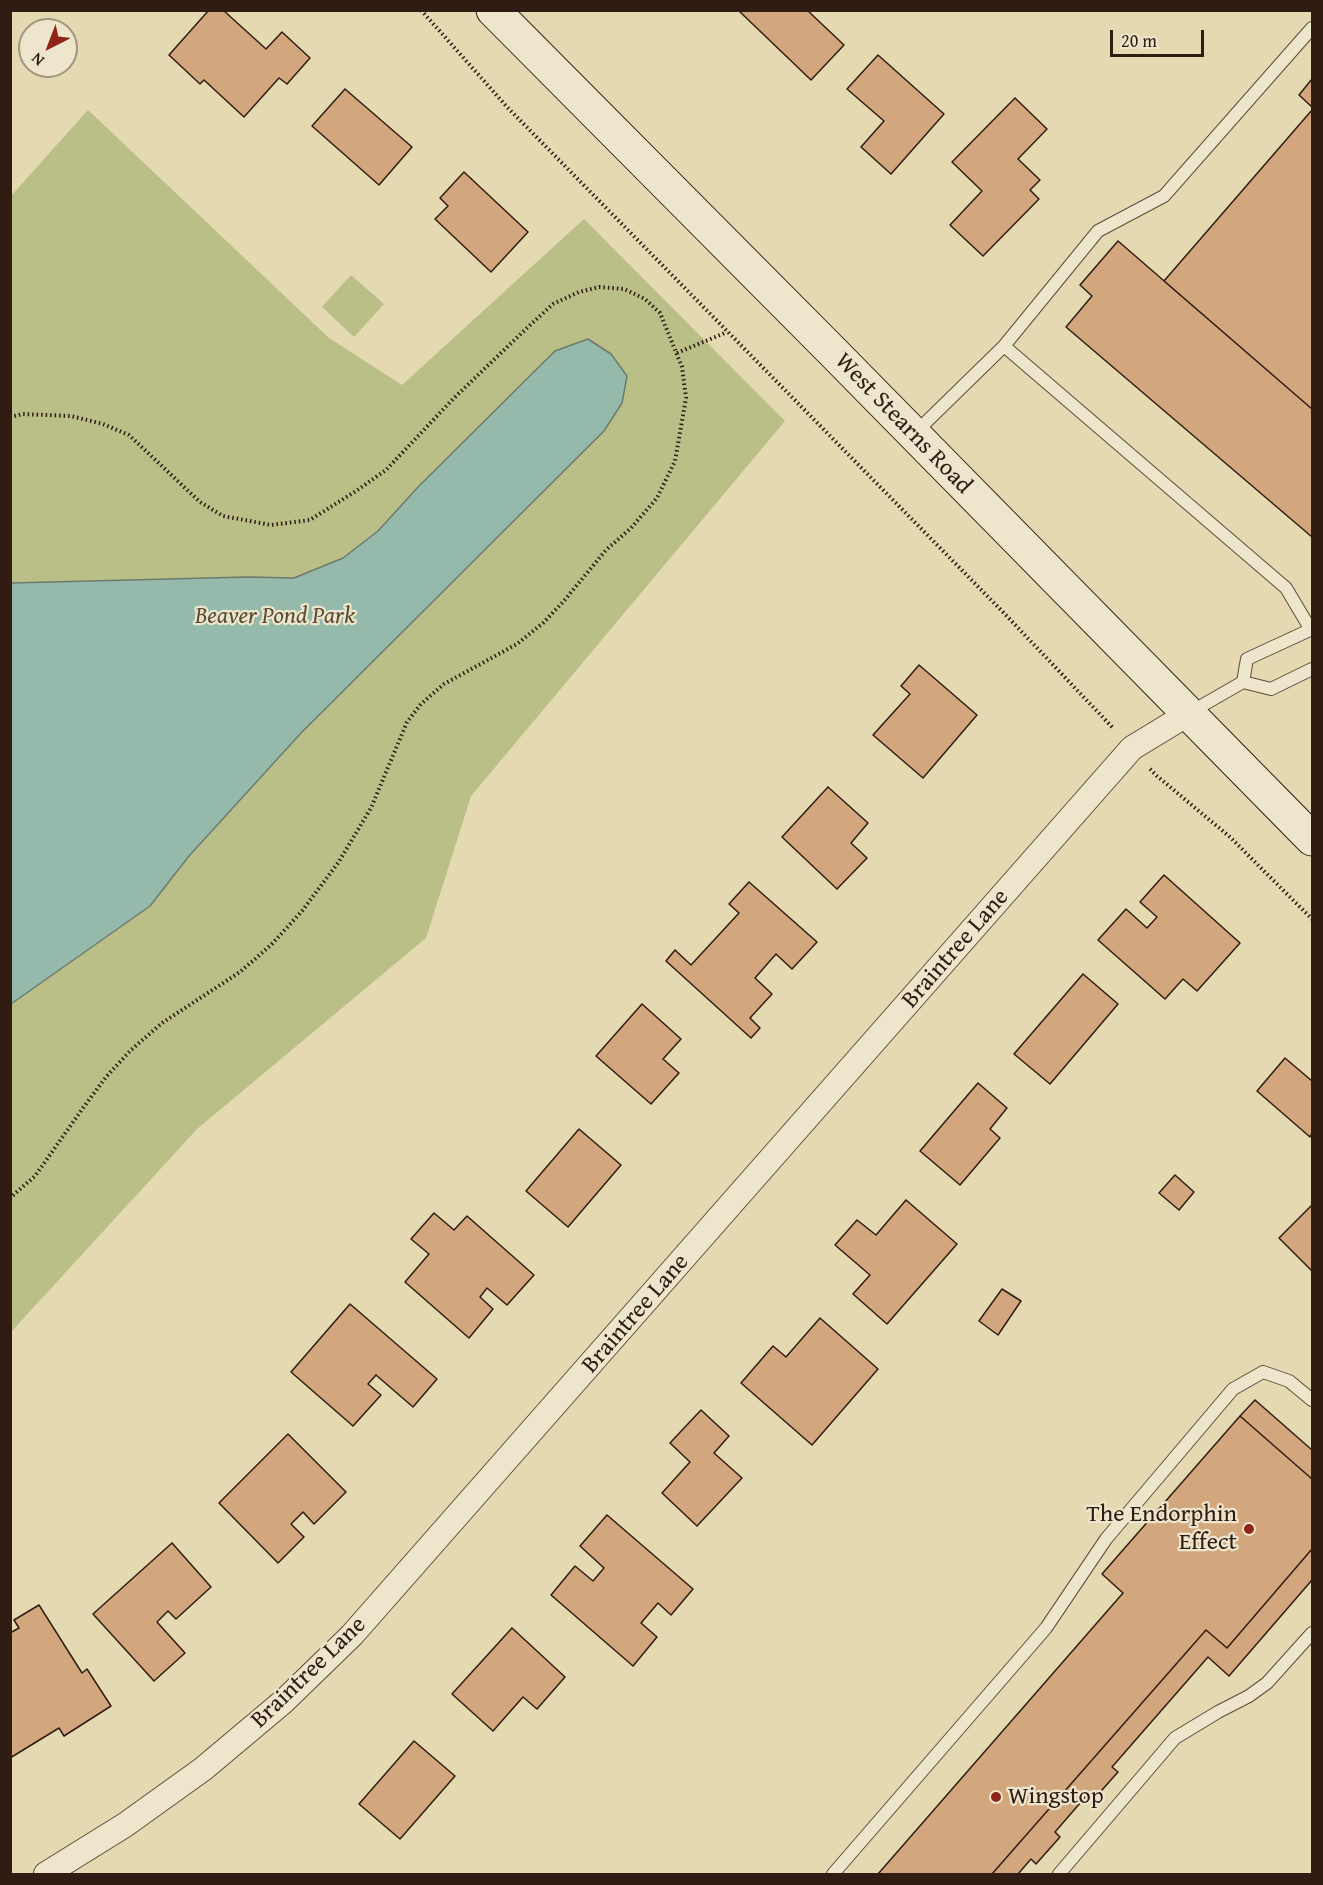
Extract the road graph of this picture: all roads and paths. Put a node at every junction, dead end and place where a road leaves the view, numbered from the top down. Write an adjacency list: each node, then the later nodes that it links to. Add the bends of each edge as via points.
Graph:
1 (421, 10): 4 (path, via 508,108)
2 (493, 10): 8 (main road, West Stearns Road)
3 (1312, 28): 5 (lane, via 1164,196 1098,231)
4 (727, 332): 6 (path); 13 (path)
5 (1004, 346): 8 (lane); 9 (lane, via 1286,588)
6 (677, 353): 7 (path, via 660,313 645,299 624,289 599,287 579,292 553,304 528,327 386,470 310,519 271,525 223,516 201,502 129,435 103,424 71,416); 16 (path, via 686,398 675,461 657,498 543,623 517,644 444,684 421,704 406,722 371,808 338,864 302,911 240,972 162,1023 131,1050 83,1107 36,1176)
7 (10, 417)
8 (913, 435): 12 (main road, West Stearns Road)
9 (1312, 629): 11 (lane, via 1247,659)
10 (1312, 669): 11 (lane, via 1271,689)
11 (1243, 682): 12 (lane)
12 (1188, 714): 13 (street, Braintree Lane); 14 (main road, West Stearns Road)
13 (1132, 748): 15 (path, via 1156,776 1230,837); 19 (street, Braintree Lane, via 352,1635 284,1701 203,1769)
14 (1312, 839)
15 (1312, 918)
16 (10, 1198)
17 (1312, 1400): 20 (lane, via 1289,1381 1263,1372 1233,1389 1106,1539 1046,1628)
18 (1312, 1636): 21 (lane, via 1267,1683 1175,1738)
19 (46, 1875)
20 (833, 1875)
21 (1059, 1875)

